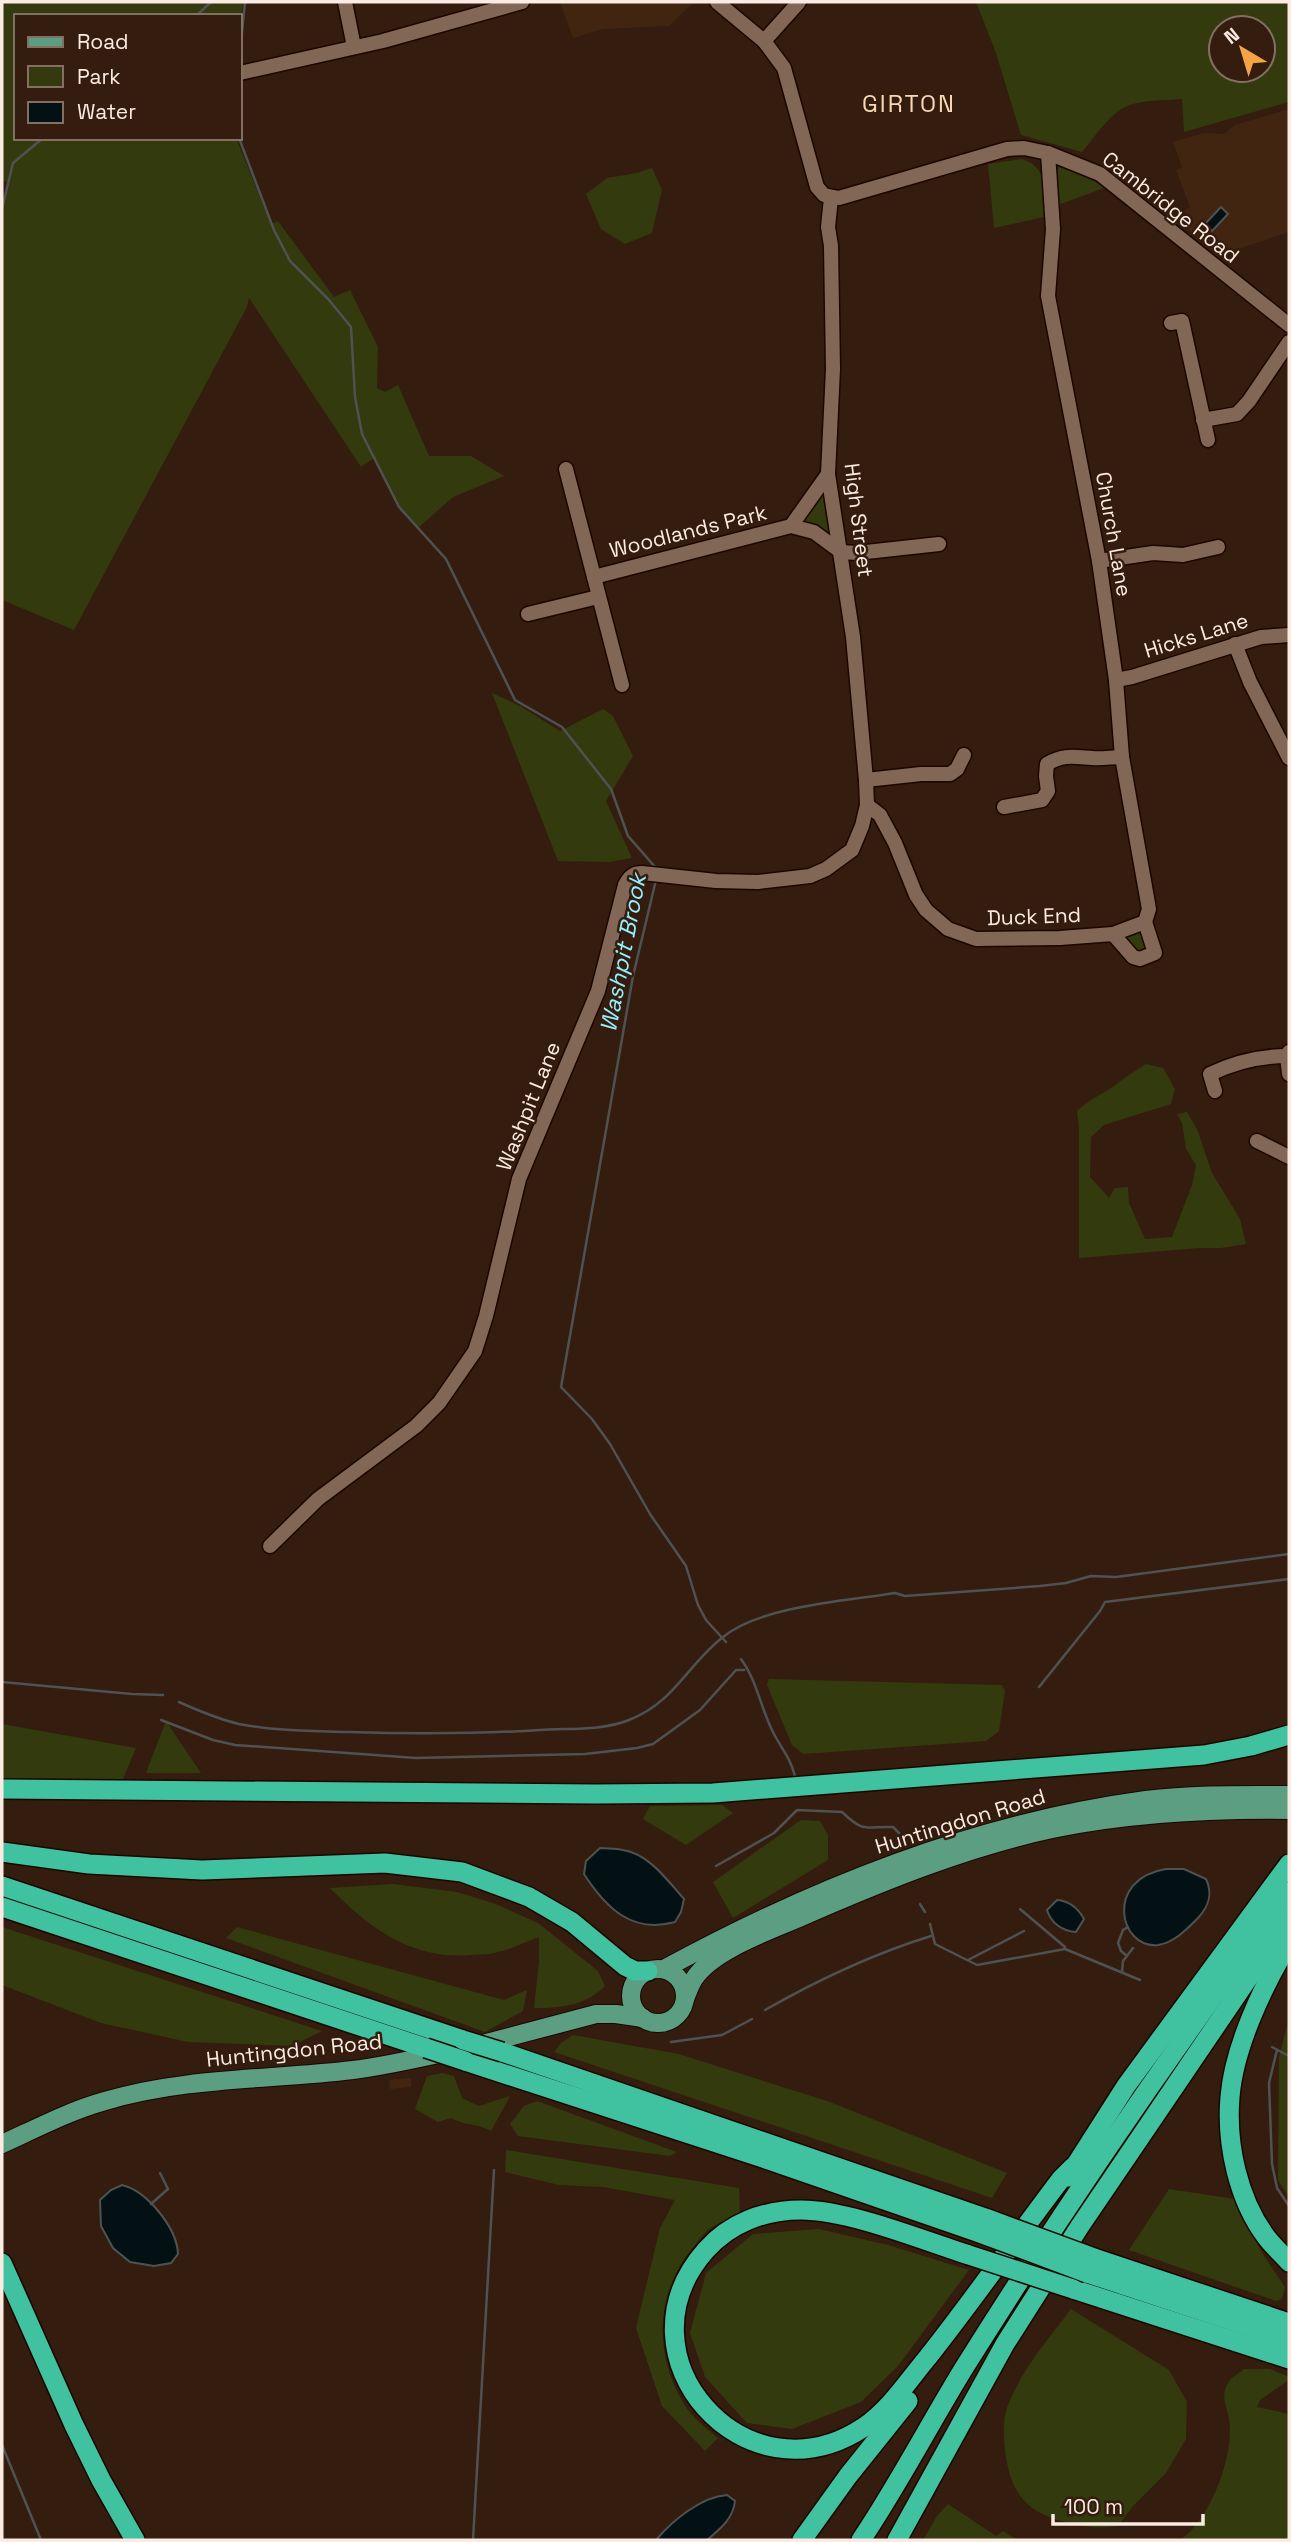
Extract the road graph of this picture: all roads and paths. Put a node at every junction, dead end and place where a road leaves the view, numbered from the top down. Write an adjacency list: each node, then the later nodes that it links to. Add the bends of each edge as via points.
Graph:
1 (345, 2): 6 (street)
2 (522, 2): 6 (street)
3 (717, 2): 5 (street)
4 (799, 2): 5 (street)
5 (764, 41): 9 (street, via 784,68 817,187)
6 (354, 47): 7 (street)
7 (242, 73)
8 (1048, 153): 9 (street, Cambridge Road, via 1007,149); 11 (street, Cambridge Road, via 1100,174); 21 (street, Church Lane, via 1053,229 1048,296)
9 (831, 198): 16 (street, High Street, via 833,369)
10 (1171, 323): 13 (street, via 1182,320)
11 (1289, 325)
12 (1289, 342): 13 (street, via 1237,414)
13 (1203, 420): 14 (street)
14 (1208, 440)
15 (566, 469): 22 (street, Woodlands Park)
16 (828, 474): 17 (street, Woodlands Park); 20 (street, High Street)
17 (792, 526): 20 (street, Woodlands Park, via 814,531); 22 (street, Woodlands Park)
18 (939, 544): 20 (street)
19 (1218, 547): 21 (street, via 1183,555 1153,553)
20 (841, 552): 32 (street, High Street)
21 (1100, 561): 27 (street, Church Lane)
22 (594, 577): 23 (street, Woodlands Park)
23 (598, 597): 24 (street); 28 (street, Woodlands Park)
24 (528, 615)
25 (1289, 635): 26 (street, Hicks Lane)
26 (1235, 644): 27 (street, Hicks Lane); 31 (street)
27 (1116, 680): 30 (street, Church Lane)
28 (622, 685)
29 (964, 755): 32 (street, via 950,774)
30 (1122, 757): 34 (street, via 1057,758 1047,764 1048,791 1042,800); 35 (street, Church Lane, via 1149,909)
31 (1289, 758)
32 (866, 780): 33 (street, High Street)
33 (867, 805): 36 (street, Duck End, via 880,815 916,895 948,929 975,939); 42 (street, Washpit Lane, via 852,850 810,876 758,882 635,873 629,878 598,991 519,1179 475,1351 439,1403 416,1426 318,1499)
34 (1004, 807)
35 (1146, 922): 36 (street, Duck End); 36 (street, Church Lane, via 1155,953 1140,959)
36 (1113, 934)
37 (1288, 1054): 38 (street); 39 (street, via 1264,1056 1210,1074)
38 (1289, 1074)
39 (1214, 1091)
40 (1257, 1141): 41 (street)
41 (1289, 1157)
42 (270, 1546)
43 (1289, 1735): 44 (highway, via 1204,1755 713,1793)
44 (2, 1788)
45 (1287, 1805): 53 (main road, Huntingdon Road, via 1242,1795 1148,1800 1015,1824 825,1890); 55 (main road, Huntingdon Road, via 1126,1817 995,1844 916,1870 738,1946 709,1963 694,1979)
46 (2, 1852): 53 (highway, via 89,1864 202,1870 385,1863 462,1872 529,1897 572,1922 625,1966 635,1971)
47 (1289, 1864): 60 (highway)
48 (2, 1886): 61 (highway, bridge, via 502,2052)
49 (1289, 1892): 58 (highway)
50 (2, 1907): 61 (highway, bridge, via 763,2158)
51 (1289, 1918): 67 (highway)
52 (1289, 1943): 62 (highway, via 1240,2050 1230,2096 1237,2174 1267,2238)
53 (656, 1970): 54 (main road, via 637,1979); 55 (main road, via 680,1979)
54 (632, 1992): 56 (main road, Huntingdon Road); 57 (main road, via 634,2007)
55 (685, 1999): 57 (main road, via 679,2013 669,2020)
56 (596, 2014): 57 (main road, Huntingdon Road); 59 (main road, Huntingdon Road, via 402,2062 155,2089 105,2101)
57 (643, 2018)
58 (1116, 2133): 67 (highway, via 1104,2165); 71 (highway, via 964,2368)
59 (2, 2144)
60 (1073, 2166): 68 (highway, bridge, via 1061,2179 954,2324 890,2404 852,2434 797,2450 759,2445 709,2414 688,2385 674,2328 691,2270 716,2240 748,2220 785,2211 821,2212 869,2223 969,2255 1073,2289); 70 (highway, via 994,2288)
61 (984, 2226): 64 (highway, bridge)
62 (1289, 2262)
63 (2, 2263): 69 (highway, via 74,2425)
64 (1090, 2265): 65 (highway); 66 (highway)
65 (1289, 2323)
66 (1289, 2340)
67 (1005, 2344): 72 (highway)
68 (1289, 2359)
69 (135, 2540)
70 (802, 2540)
71 (860, 2540)
72 (897, 2540)

